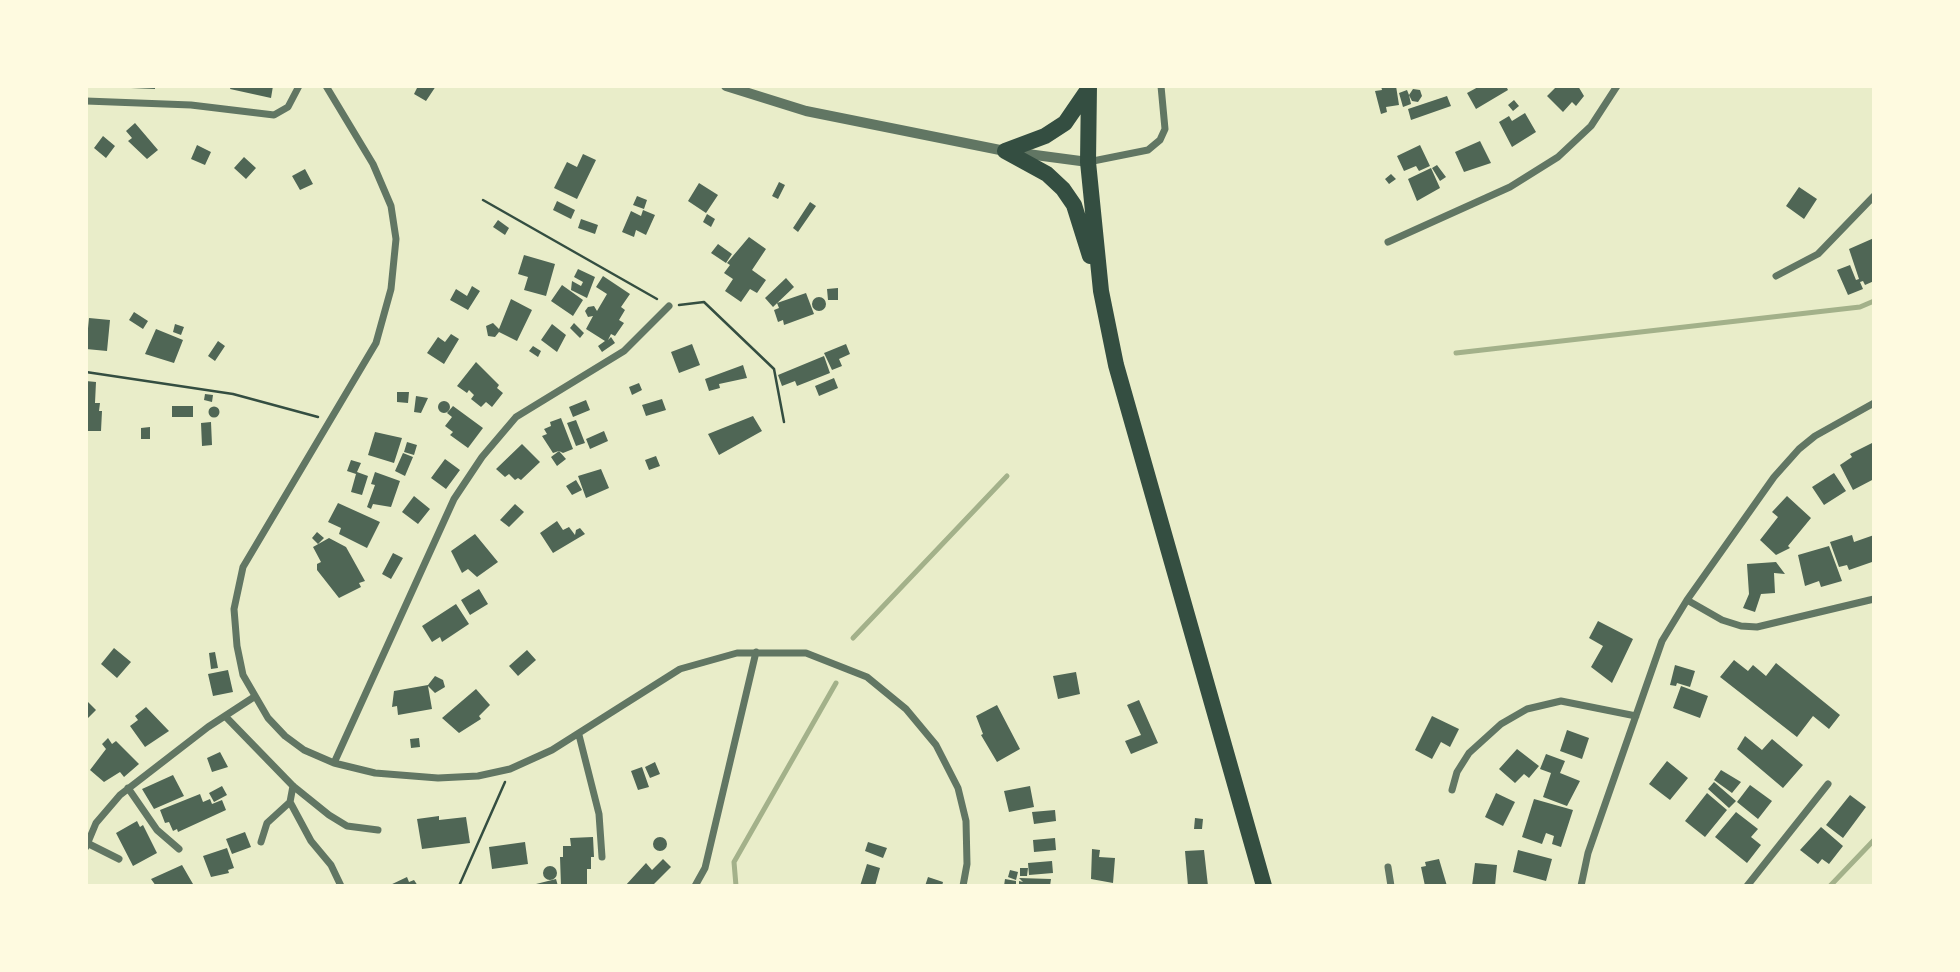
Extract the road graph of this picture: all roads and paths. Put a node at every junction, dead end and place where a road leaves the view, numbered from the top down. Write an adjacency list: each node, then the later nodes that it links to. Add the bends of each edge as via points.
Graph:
1 (299, 86): 7 (street, via 288,107 274,115 191,104)
2 (326, 86): 18 (street, via 373,164 391,206 396,239 391,289 376,344)
3 (726, 86): 8 (street, via 806,111)
4 (1161, 86): 9 (street, via 1165,129 1160,140 1148,150)
5 (1617, 86): 12 (street, via 1591,126 1558,157 1510,187)
6 (1089, 87): 8 (highway, via 1065,123); 9 (highway)
7 (86, 102)
8 (1005, 151): 9 (street); 14 (highway, via 1047,174 1074,205)
9 (1088, 162): 14 (highway)
10 (1874, 196): 13 (street, via 1818,254)
11 (483, 200): 15 (path)
12 (1388, 242)
13 (1776, 276)
14 (1101, 291): 46 (highway, via 1115,365)
15 (669, 306): 19 (path, via 704,302 774,369); 27 (street, via 624,351 516,417 481,457 454,499)
16 (86, 372): 18 (path, via 233,394)
17 (1874, 404): 21 (street, via 1799,449)
18 (331, 421): 23 (street, via 243,567 234,609 237,646)
19 (784, 422)
20 (1874, 599): 21 (street, via 1757,627 1722,620)
21 (1687, 600): 25 (street, via 1662,641)
22 (756, 652): 26 (street, via 680,669); 44 (street, via 705,868); 45 (street, via 806,653 840,664 867,677 906,709 936,745 958,788 966,821)
23 (254, 698): 24 (street); 27 (street, via 285,736)
24 (225, 716): 30 (street); 31 (street)
25 (1636, 716): 32 (street, via 1562,701 1527,709 1501,724 1469,753); 48 (street)
26 (579, 735): 28 (street); 39 (street, via 599,814)
27 (334, 763): 28 (street, via 375,773 438,778)
28 (510, 769): 43 (path)
29 (1828, 784): 49 (street)
30 (293, 786): 33 (street); 34 (street, via 339,822)
31 (128, 788): 35 (street); 38 (street, via 157,830)
32 (1452, 790)
33 (290, 802): 36 (street, via 267,822); 42 (street)
34 (378, 830)
35 (88, 832): 37 (street)
36 (261, 842)
37 (86, 845): 40 (street)
38 (178, 849)
39 (601, 857)
40 (119, 859)
41 (1388, 867): 47 (street)
42 (341, 886)
43 (459, 886)
44 (695, 886)
45 (963, 886)
46 (1264, 886)
47 (1391, 886)
48 (1581, 886)
49 (1747, 886)

